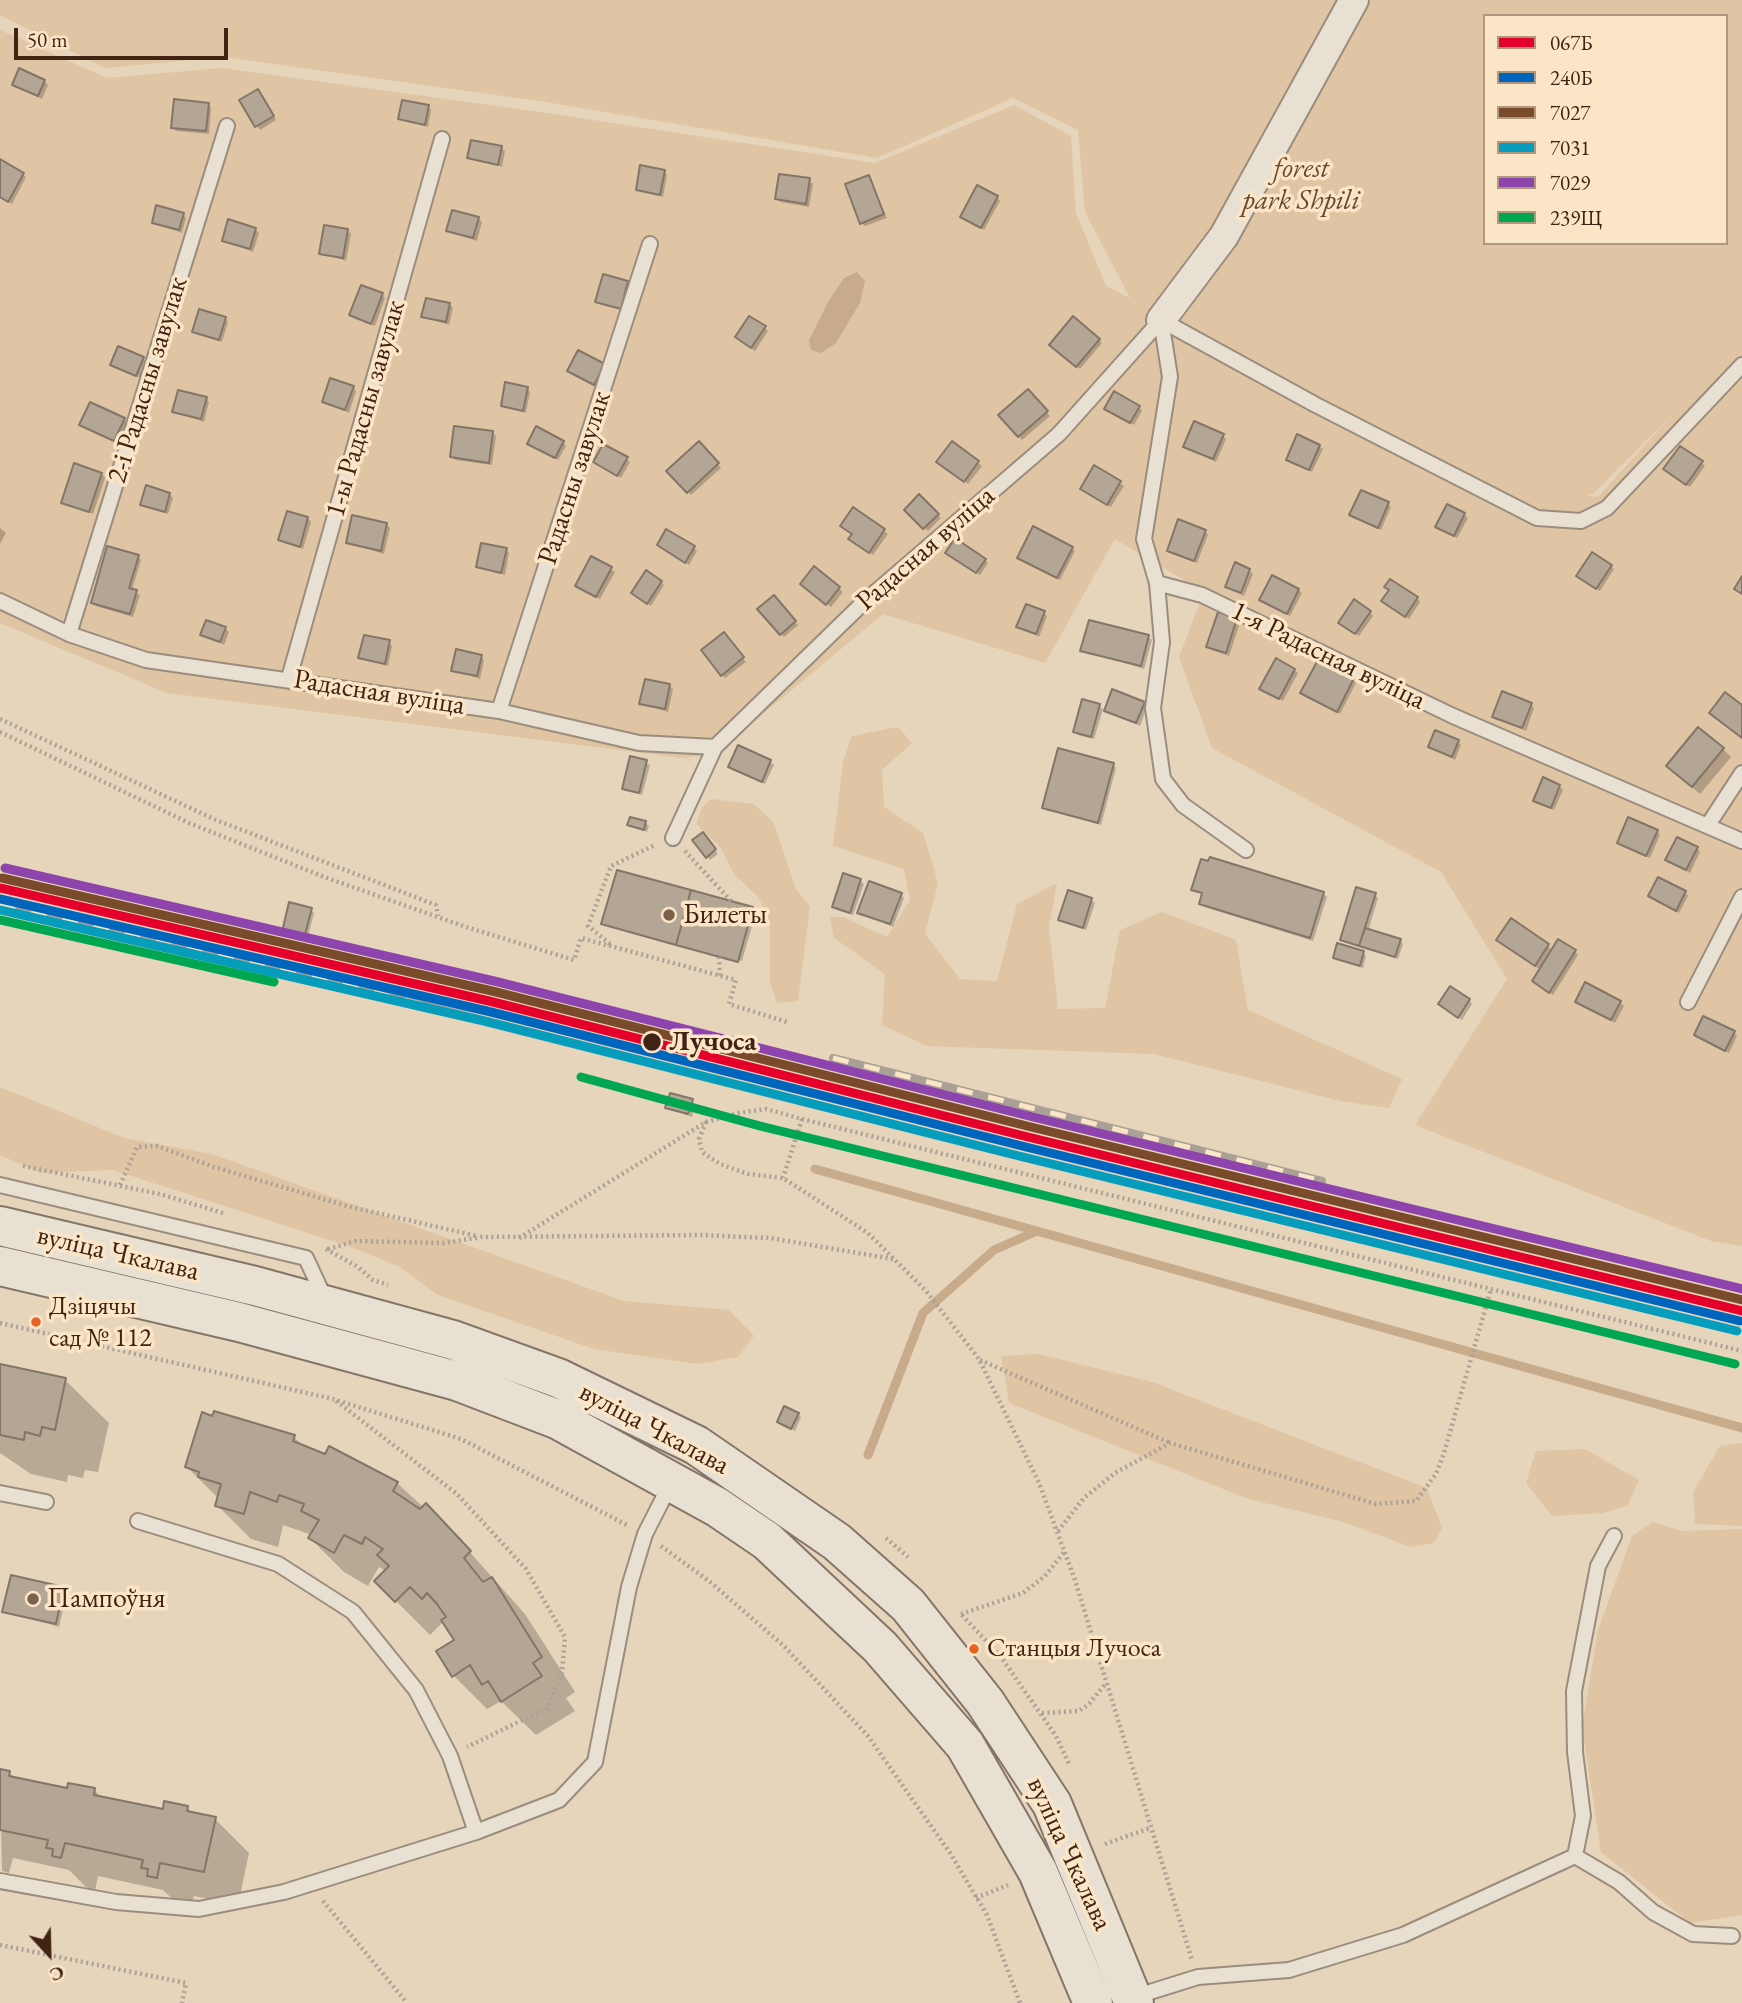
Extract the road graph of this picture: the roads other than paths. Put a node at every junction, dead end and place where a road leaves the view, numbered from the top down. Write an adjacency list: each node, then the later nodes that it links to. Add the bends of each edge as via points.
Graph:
1 (1354, 0): 5 (street, via 1224,236)
2 (227, 126): 9 (lane, 2-і Радасны завулак)
3 (442, 139): 10 (lane, 1-ы Радасны завулак)
4 (650, 244): 11 (lane, Радасны завулак)
5 (1161, 320): 6 (lane, via 1536,518 1581,521 1607,508); 7 (lane, via 1170,377 1144,539); 12 (lane, Радасная вуліца, via 1059,434 864,602)
6 (1742, 365)
7 (1157, 583): 14 (lane, 1-я Радасная вуліца, via 1202,595 1452,716); 17 (lane, via 1162,642 1153,708 1163,779 1183,806)
8 (0, 601): 9 (lane, Радасная вуліца)
9 (69, 634): 10 (lane, Радасная вуліца, via 146,660)
10 (289, 678): 11 (lane, Радасная вуліца)
11 (499, 711): 12 (lane, Радасная вуліца, via 639,743)
12 (715, 747): 15 (lane)
13 (1742, 772): 14 (lane)
14 (1708, 825): 16 (lane, 1-я Радасная вуліца)
15 (673, 838)
16 (1742, 841)
17 (1245, 850)
18 (1742, 897): 19 (lane)
19 (1688, 1002)
20 (0, 1185): 23 (lane, via 306,1258)
21 (0, 1226): 23 (main road, вуліца Чкалава)
22 (0, 1266): 25 (main road, вуліца Чкалава, via 239,1322 457,1381 559,1420)
23 (328, 1306): 24 (main road, вуліца Чкалава, via 453,1340 558,1378)
24 (696, 1445): 25 (street); 34 (main road, вуліца Чкалава, via 837,1542 908,1605 985,1702 1052,1804)
25 (673, 1480): 30 (lane, via 645,1534 628,1587 595,1762 559,1800); 35 (main road, вуліца Чкалава, via 767,1541 809,1579 880,1647 965,1745 1038,1872)
26 (0, 1493): 27 (lane)
27 (46, 1502)
28 (138, 1521): 30 (lane, via 278,1564 353,1612 416,1690 450,1756)
29 (1614, 1536): 31 (lane, via 1598,1566 1574,1691 1583,1816)
30 (476, 1832): 32 (lane, via 310,1884 199,1909 116,1902)
31 (1575, 1856): 33 (lane, via 1619,1882 1653,1912 1693,1934); 34 (lane, via 1403,1935 1289,1970 1198,1977)
32 (0, 1881)
33 (1732, 1936)
34 (1133, 2000)
35 (1093, 2003)

